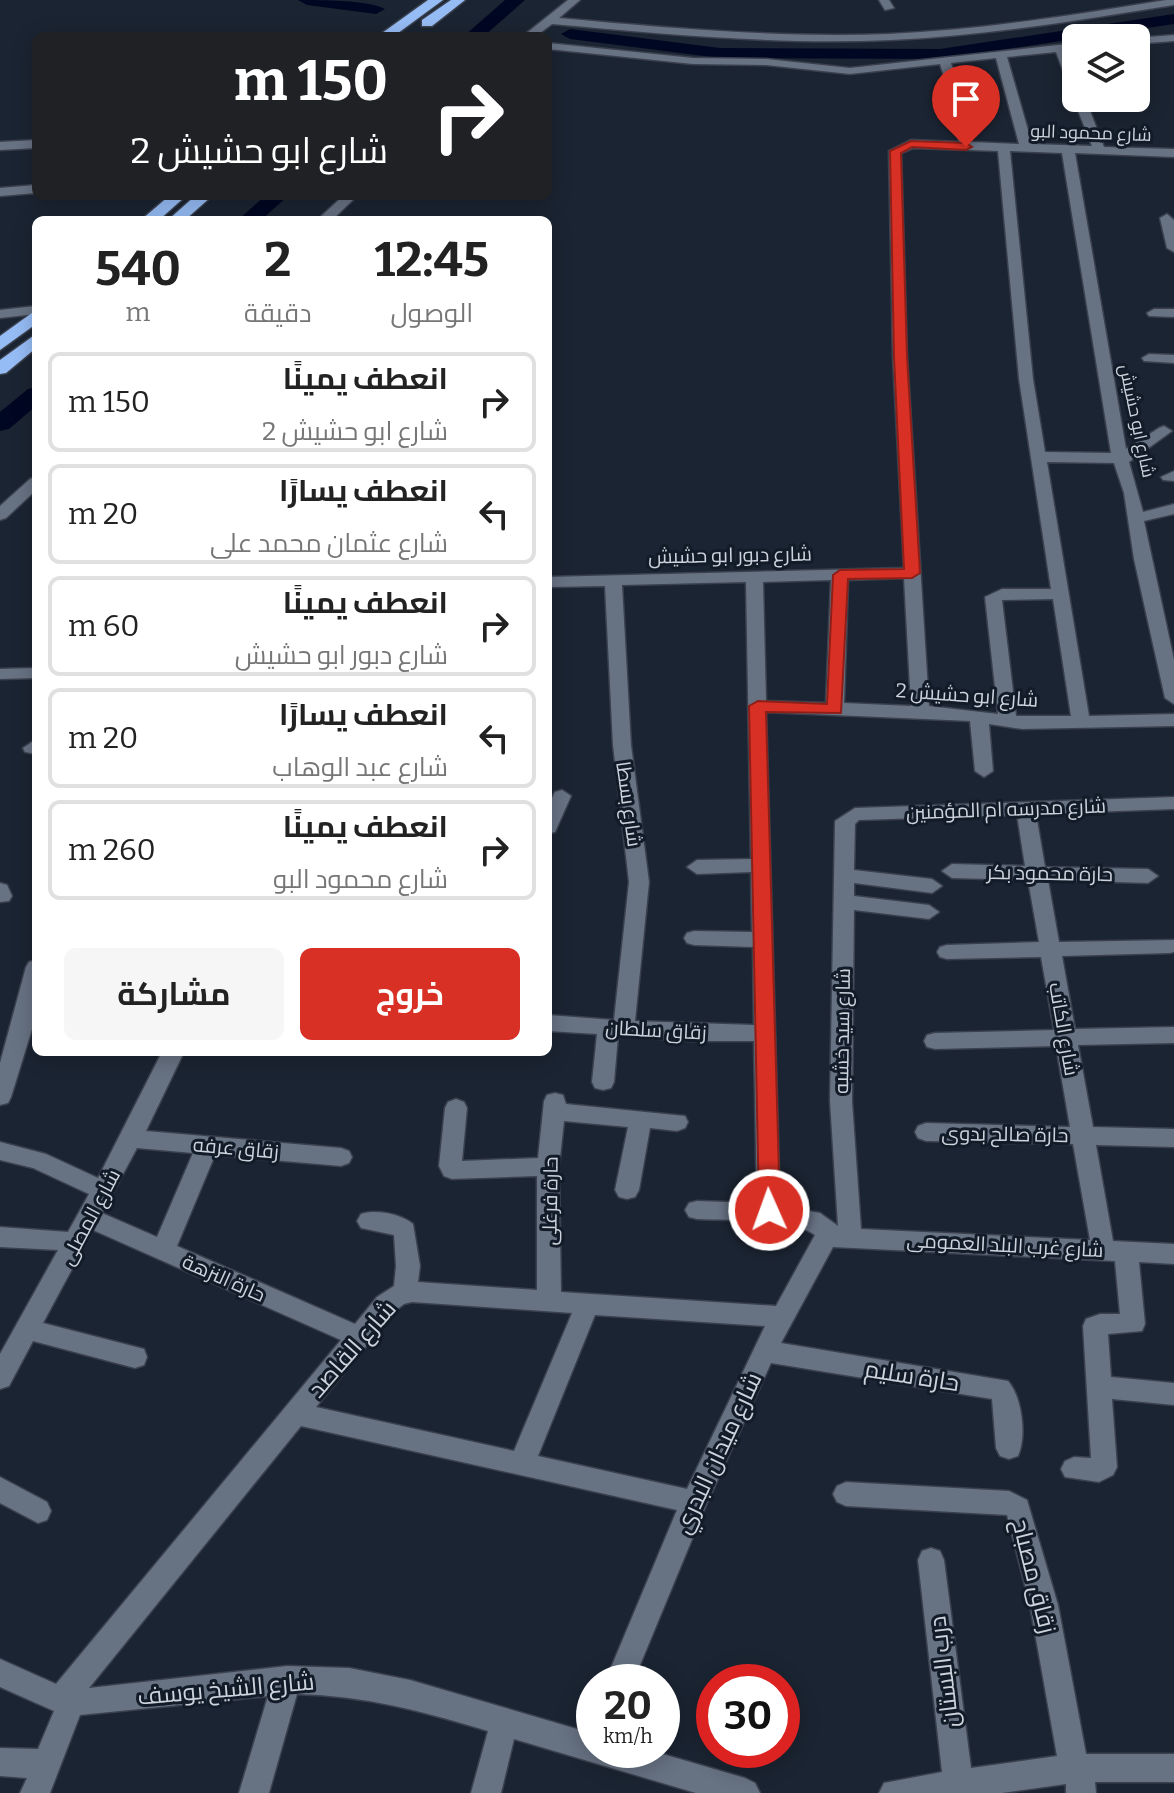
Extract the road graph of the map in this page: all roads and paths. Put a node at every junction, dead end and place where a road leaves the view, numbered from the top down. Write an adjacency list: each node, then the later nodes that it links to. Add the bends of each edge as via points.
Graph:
1 (437, 0): 6 (highway)
2 (459, 0): 7 (highway)
3 (575, 0): 5 (street)
4 (1173, 1): 5 (street, via 988,29 887,37 750,36)
5 (548, 20): 8 (street)
6 (391, 32)
7 (414, 32)
8 (534, 32)
9 (1174, 38): 10 (street)
10 (1150, 40)
11 (552, 46): 15 (street, via 850,71)
12 (1060, 48): 13 (street); 14 (street)
13 (1062, 53)
14 (1000, 54): 15 (street); 21 (street)
15 (945, 61): 19 (street)
16 (1084, 112): 23 (street)
17 (32, 144): 18 (street)
18 (0, 146)
19 (966, 147): 20 (street, شارع محمود البو); 52 (street, شارع محمود البو, via 911,144 895,151)
20 (1004, 148): 21 (street, شارع محمود البو); 46 (street)
21 (1027, 149): 22 (street, شارع محمود البو)
22 (1068, 151): 23 (street, شارع محمود البو); 47 (street, شارع ابو حشيش)
23 (1100, 152): 24 (street, شارع محمود البو)
24 (1174, 153)
25 (32, 189): 26 (street)
26 (0, 192)
27 (173, 200): 30 (highway)
28 (199, 200): 31 (highway)
29 (346, 200): 32 (street)
30 (154, 216)
31 (181, 216)
32 (328, 216)
33 (1167, 218): 34 (street)
34 (1174, 248)
35 (32, 312): 38 (street)
36 (1154, 313): 37 (street)
37 (1174, 313)
38 (0, 314)
39 (32, 316): 41 (highway)
40 (32, 342): 44 (highway)
41 (0, 345)
42 (1149, 358): 43 (street)
43 (1174, 359)
44 (0, 369)
45 (1164, 431): 47 (street)
46 (1038, 457): 47 (street); 57 (street)
47 (1121, 459): 51 (street, شارع ابو حشيش)
48 (32, 486): 50 (street)
49 (1174, 509): 51 (street)
50 (0, 515)
51 (1137, 518): 60 (street, شارع ابو حشيش)
52 (912, 573): 53 (street, شارع دبور ابو حشيش); 63 (street)
53 (840, 575): 54 (street, شارع دبور ابو حشيش); 62 (street)
54 (754, 576): 55 (street, شارع دبور ابو حشيش); 61 (street)
55 (613, 579): 56 (street, شارع دبور ابو حشيش); 90 (street, شارع بسطا, via 622,745 639,882)
56 (552, 582)
57 (1060, 594): 66 (street, via 993,597); 67 (street)
58 (32, 673): 59 (street)
59 (0, 674)
60 (1174, 698)
61 (758, 706): 62 (street, شارع ابو حشيش 2); 74 (street)
62 (835, 709): 63 (street, شارع ابو حشيش 2)
63 (920, 712): 64 (street, شارع ابو حشيش 2)
64 (979, 717): 66 (street, شارع ابو حشيش 2); 68 (street)
65 (1174, 720): 67 (street, شارع ابو حشيش 2)
66 (1008, 722): 67 (street, شارع ابو حشيش 2)
67 (1081, 722)
68 (984, 771)
69 (562, 796): 72 (street)
70 (1174, 803): 71 (street, شارع مدرسه ام المؤمنين)
71 (1025, 808): 73 (street, شارع مدرسه ام المؤمنين, via 855,814); 77 (street, شارع الكاتب)
72 (552, 818)
73 (844, 824): 78 (street, شارع سيد خشبه)
74 (762, 865): 75 (street); 84 (street)
75 (697, 867)
76 (952, 871): 77 (street, حارة محمود بكر)
77 (1036, 873): 79 (street, حارة محمود بكر); 86 (street, شارع الكاتب)
78 (843, 875): 80 (street); 81 (street, شارع سيد خشبه)
79 (1148, 876)
80 (932, 886)
81 (843, 902): 82 (street); 116 (street, شارع سيد خشبه)
82 (929, 912)
83 (694, 938): 84 (street)
84 (761, 940): 91 (street)
85 (1170, 946): 86 (street)
86 (1050, 951): 87 (street); 93 (street, شارع الكاتب)
87 (947, 952)
88 (32, 985): 97 (street)
89 (552, 1023): 90 (street, زقاق سلطان)
90 (616, 1028): 91 (street, زقاق سلطان); 96 (street, شارع بسطا)
91 (764, 1033): 112 (street)
92 (1174, 1035): 93 (street)
93 (1066, 1038): 94 (street); 102 (street, شارع الكاتب)
94 (935, 1041)
95 (171, 1056): 104 (street, شارع المصلى)
96 (603, 1082)
97 (0, 1097)
98 (456, 1108): 108 (street, via 452,1170)
99 (641, 1119): 100 (street); 108 (street, حارة فرغلى, via 554,1106); 109 (street)
100 (677, 1122)
101 (926, 1132): 102 (street, حارة صالح بدوى)
102 (1083, 1136): 103 (street, حارة صالح بدوى); 118 (street, شارع الكاتب)
103 (1174, 1138)
104 (131, 1139): 105 (street, زقاق عرفه); 110 (street, شارع المصلى)
105 (208, 1145): 107 (street, زقاق عرفه); 119 (street)
106 (0, 1151): 110 (street, via 38,1160)
107 (341, 1157)
108 (548, 1167): 122 (street, حارة فرغلى)
109 (627, 1190)
110 (104, 1191): 113 (street, شارع المصلى)
111 (697, 1210): 112 (street)
112 (772, 1213): 116 (street, via 812,1220)
113 (89, 1218): 117 (street, شارع المصلى); 119 (street, حارة النزهة)
114 (369, 1221): 121 (street, via 405,1231)
115 (0, 1237): 117 (street)
116 (842, 1238): 118 (street, شارع غرب البلد العمومى); 124 (street, شارع ميدان البدري, via 821,1243)
117 (76, 1242): 125 (street, شارع المصلى)
118 (1115, 1250): 120 (street, شارع غرب البلد العمومى); 130 (street, شارع الكاتب, via 1134,1322 1095,1326)
119 (163, 1251): 126 (street, حارة النزهة)
120 (1174, 1254)
121 (405, 1292): 122 (street, شارع القاصد); 126 (street, شارع القاصد, via 391,1299)
122 (549, 1301): 123 (street, شارع القاصد)
123 (588, 1303): 124 (street, شارع القاصد); 134 (street)
124 (782, 1317): 127 (street, شارع ميدان البدري)
125 (29, 1330): 128 (street); 129 (street, شارع المصلى)
126 (359, 1337): 132 (street, شارع القاصد)
127 (764, 1351): 133 (street, حارة سليم, via 999,1389 1006,1397); 138 (street, شارع ميدان البدري)
128 (135, 1357)
129 (0, 1378)
130 (1099, 1387): 131 (street); 135 (street, via 1104,1467)
131 (1174, 1394)
132 (296, 1414): 134 (street); 144 (street, شارع القاصد)
133 (1009, 1448)
134 (522, 1463): 138 (street)
135 (1074, 1469)
136 (0, 1489): 139 (street)
137 (846, 1494): 151 (street, زقاق مصباح, via 1009,1503 1018,1508 1044,1605)
138 (694, 1502): 141 (street, شارع ميدان البدري)
139 (38, 1511)
140 (931, 1560): 153 (street, درب البستان)
141 (626, 1664)
142 (0, 1673): 144 (street, شارع الشيخ يوسف)
143 (287, 1680): 144 (street, شارع الشيخ يوسف); 145 (street, شارع الشيخ يوسف, via 380,1687); 155 (street)
144 (67, 1701): 148 (street, شارع القاصد)
145 (504, 1723): 146 (street, شارع الشيخ يوسف); 156 (street)
146 (576, 1742)
147 (0, 1762): 148 (street)
148 (46, 1764): 154 (street, شارع القاصد)
149 (644, 1768): 152 (street, شارع الشيخ يوسف)
150 (1174, 1768): 151 (street)
151 (1078, 1777): 153 (street)
152 (682, 1784): 157 (street, شارع الشيخ يوسف)
153 (958, 1784): 158 (street)
154 (35, 1793)
155 (254, 1793)
156 (486, 1793)
157 (744, 1793)
158 (894, 1793)

